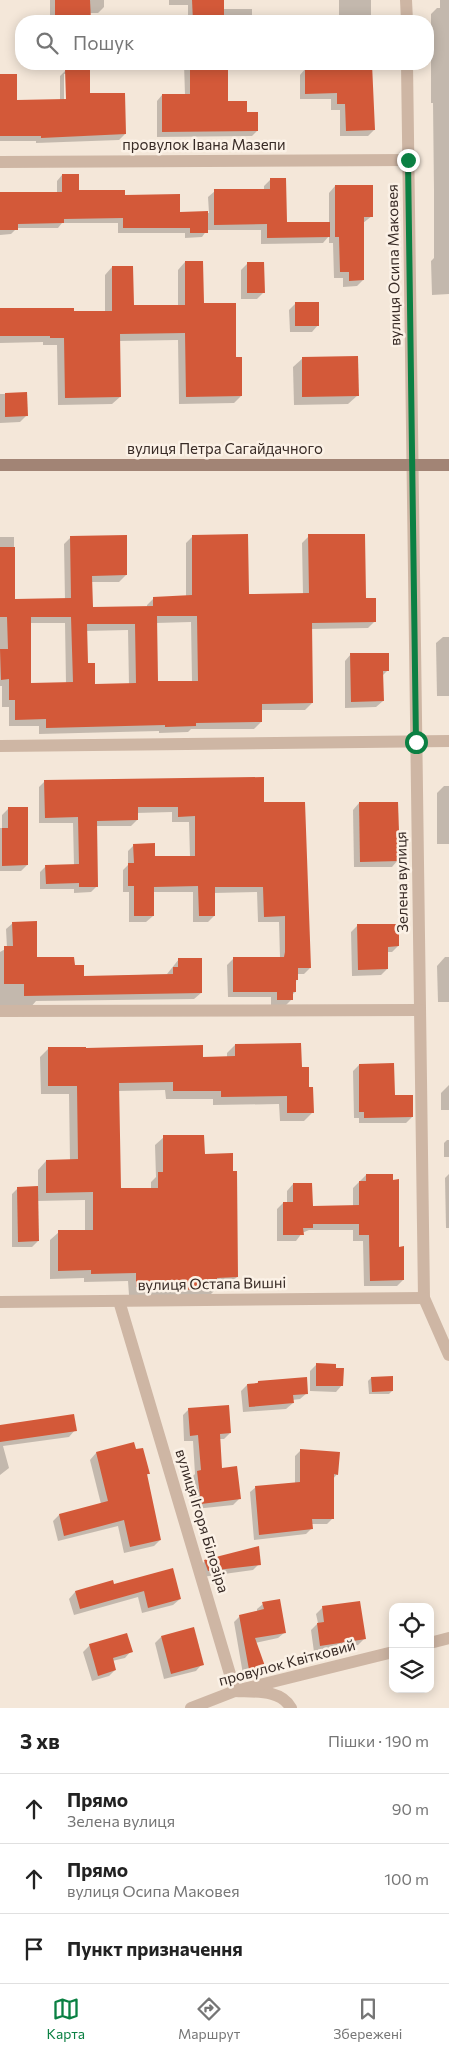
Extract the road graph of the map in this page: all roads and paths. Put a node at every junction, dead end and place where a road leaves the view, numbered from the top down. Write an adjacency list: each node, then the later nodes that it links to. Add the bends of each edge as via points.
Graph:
1 (406, 0): 2 (street)
2 (407, 15)
3 (407, 70): 4 (street, вулиця Осипа Маковея)
4 (408, 160): 5 (street, провулок Івана Мазепи); 7 (street, вулиця Осипа Маковея)
5 (0, 162)
6 (0, 465): 7 (street, вулиця Петра Сагайдачного)
7 (412, 465): 8 (street, вулиця Петра Сагайдачного); 10 (street, Зелена вулиця)
8 (449, 465)
9 (449, 741): 10 (street)
10 (416, 742): 11 (street); 12 (street, Зелена вулиця)
11 (0, 746)
12 (420, 1010): 13 (street); 14 (street, Зелена вулиця)
13 (0, 1011)
14 (424, 1298): 15 (street, вулиця Остапа Вишні); 17 (street)
15 (119, 1301): 16 (street, вулиця Остапа Вишні); 21 (street, вулиця Ігоря Білозіра)
16 (0, 1302)
17 (449, 1355)
18 (449, 1638): 19 (street)
19 (434, 1642)
20 (389, 1653): 21 (street, провулок Квітковий)
21 (235, 1691): 22 (street, провулок Квітковий); 23 (street, via 274,1694)
22 (191, 1708)
23 (291, 1708)

